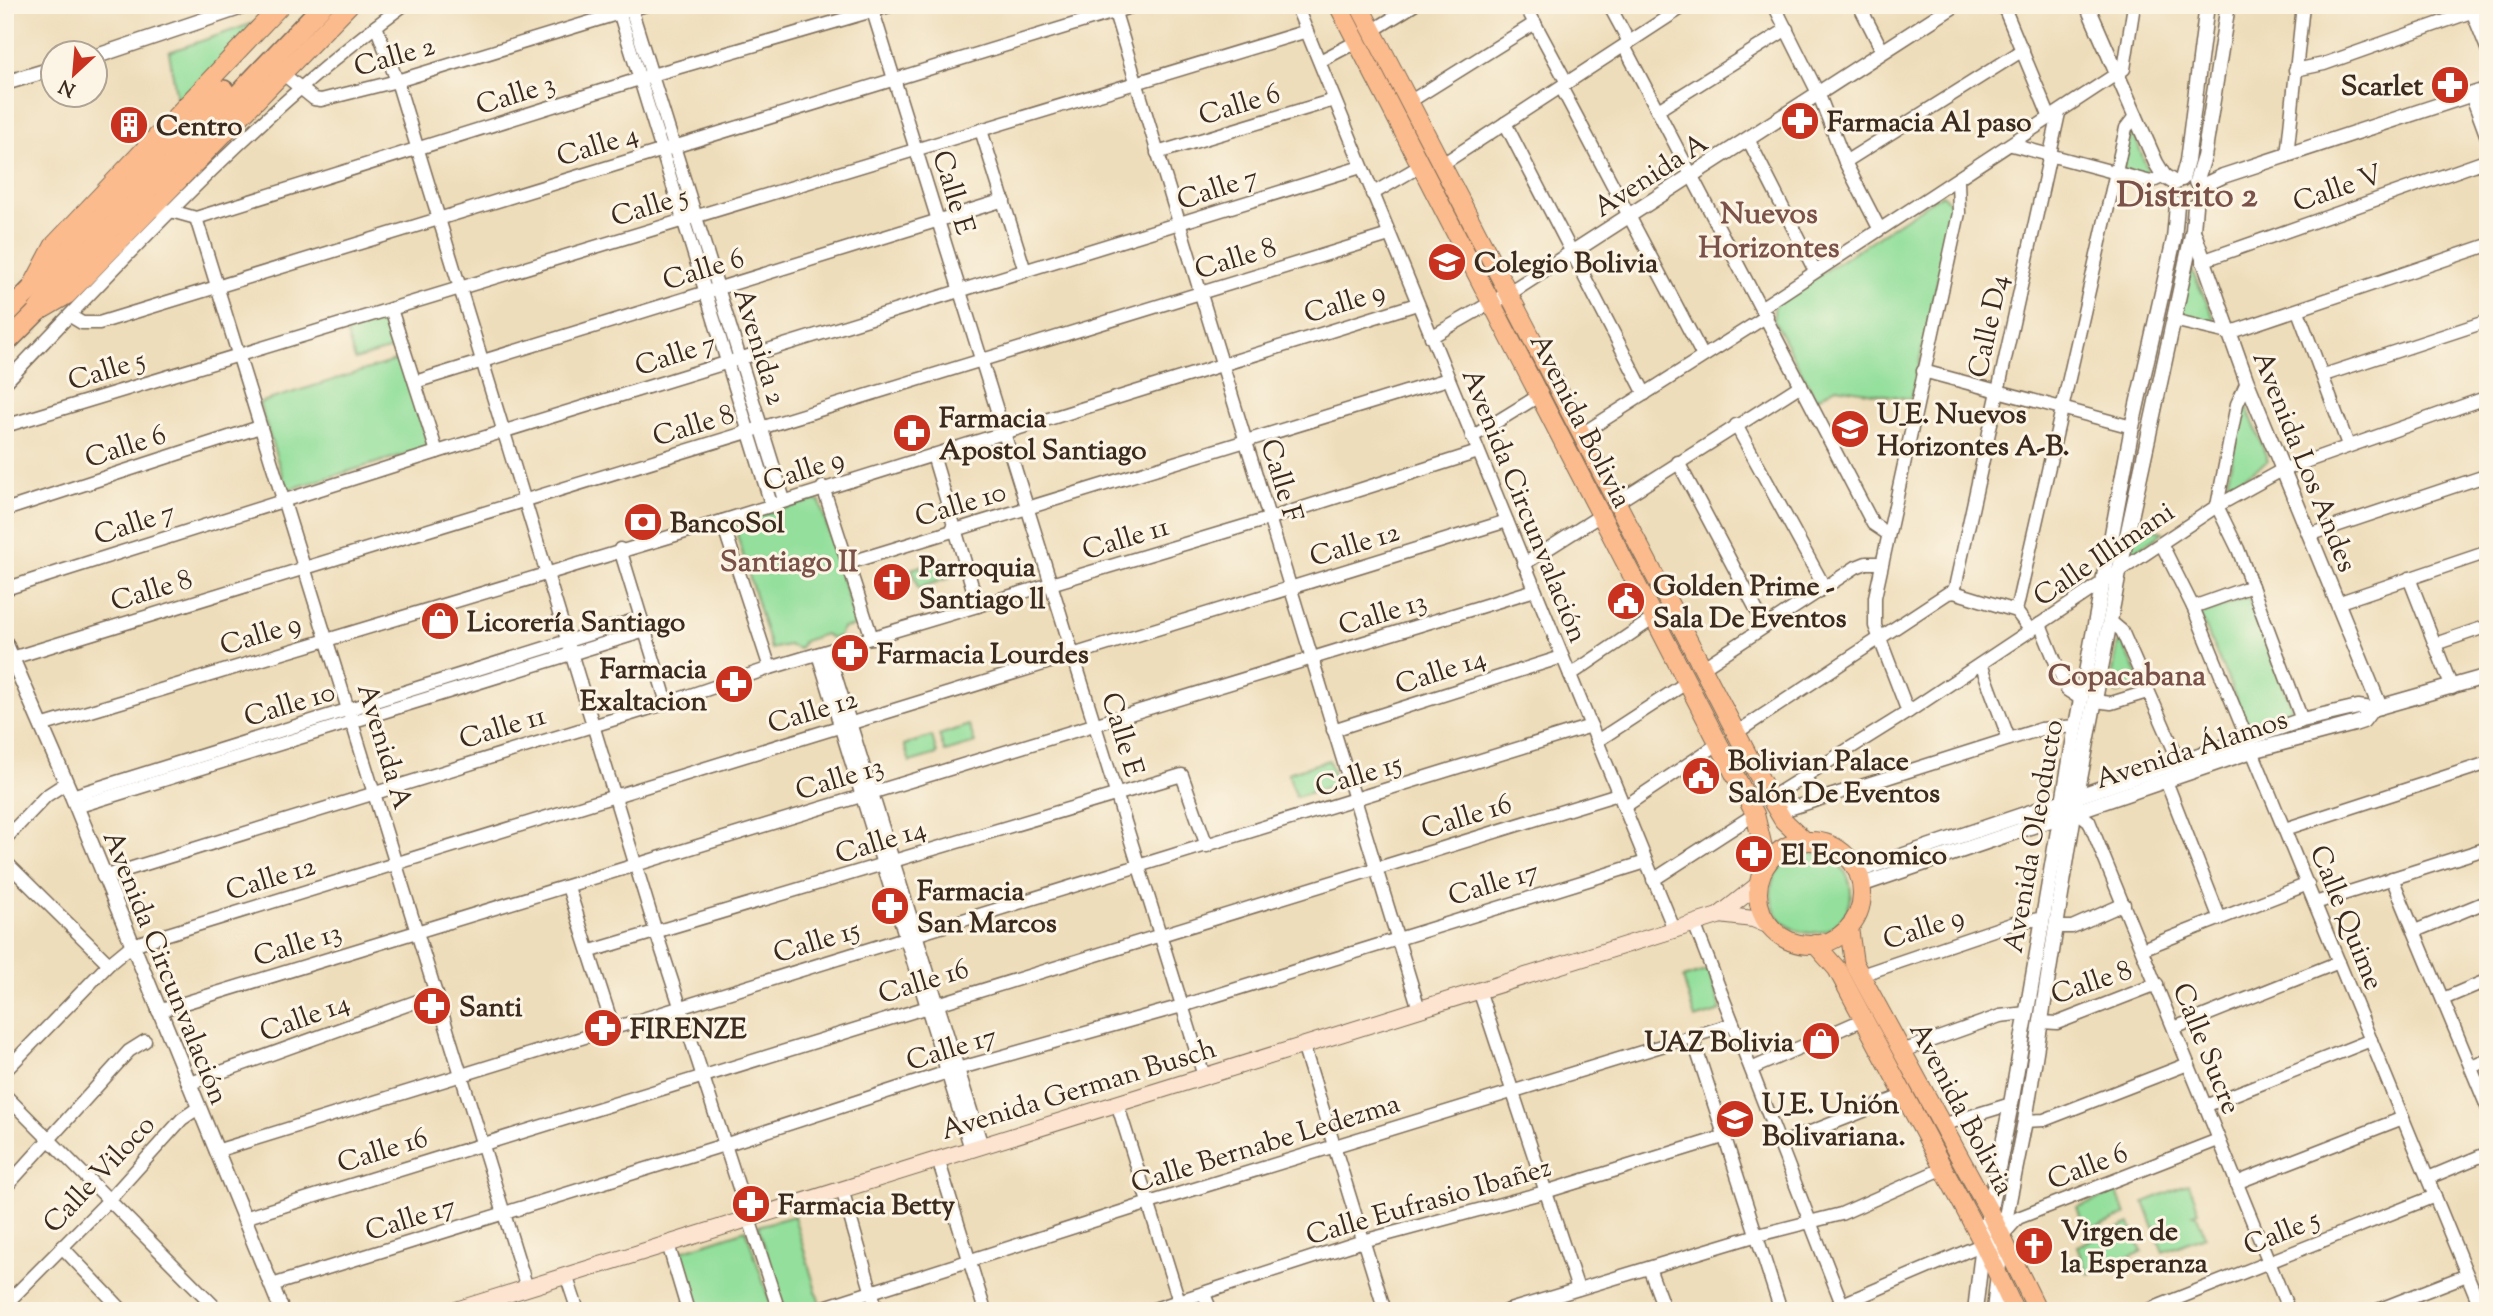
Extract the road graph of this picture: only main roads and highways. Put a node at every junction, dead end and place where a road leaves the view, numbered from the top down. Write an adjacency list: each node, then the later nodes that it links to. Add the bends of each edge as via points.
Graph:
1 (280, 5): 8 (main road, via 54,245)
2 (339, 5): 6 (highway)
3 (349, 5): 10 (main road, via 68,295)
4 (1338, 5): 7 (main road, Avenida Bolivia)
5 (1359, 5): 7 (main road, Avenida Bolivia)
6 (313, 9): 8 (highway); 10 (highway)
7 (1365, 36): 9 (main road, Avenida Bolivia, via 1422,165); 9 (main road, Avenida Bolivia, via 1409,102)
8 (31, 288): 11 (highway)
9 (1500, 299): 13 (main road, Avenida Bolivia, via 1580,435 1774,806); 14 (main road, Avenida Bolivia, via 1540,395 1755,814)
10 (35, 314): 12 (highway)
11 (5, 316)
12 (10, 340)
13 (1805, 842): 14 (main road, via 1783,849); 18 (main road, via 1836,848 1859,878 1860,908)
14 (1767, 864): 15 (main road)
15 (1759, 884): 16 (main road, Avenida German Busch); 17 (main road, via 1760,908)
16 (1718, 915): 17 (main road, Avenida German Busch, via 1754,919); 20 (main road, Avenida German Busch)
17 (1770, 926): 19 (main road, via 1793,942)
18 (1849, 928): 19 (main road); 22 (main road, Avenida Bolivia, via 1851,951 1861,975)
19 (1815, 944): 21 (main road, Avenida Bolivia, via 1837,969)
20 (453, 1311)
21 (2015, 1311)
22 (2038, 1311)

